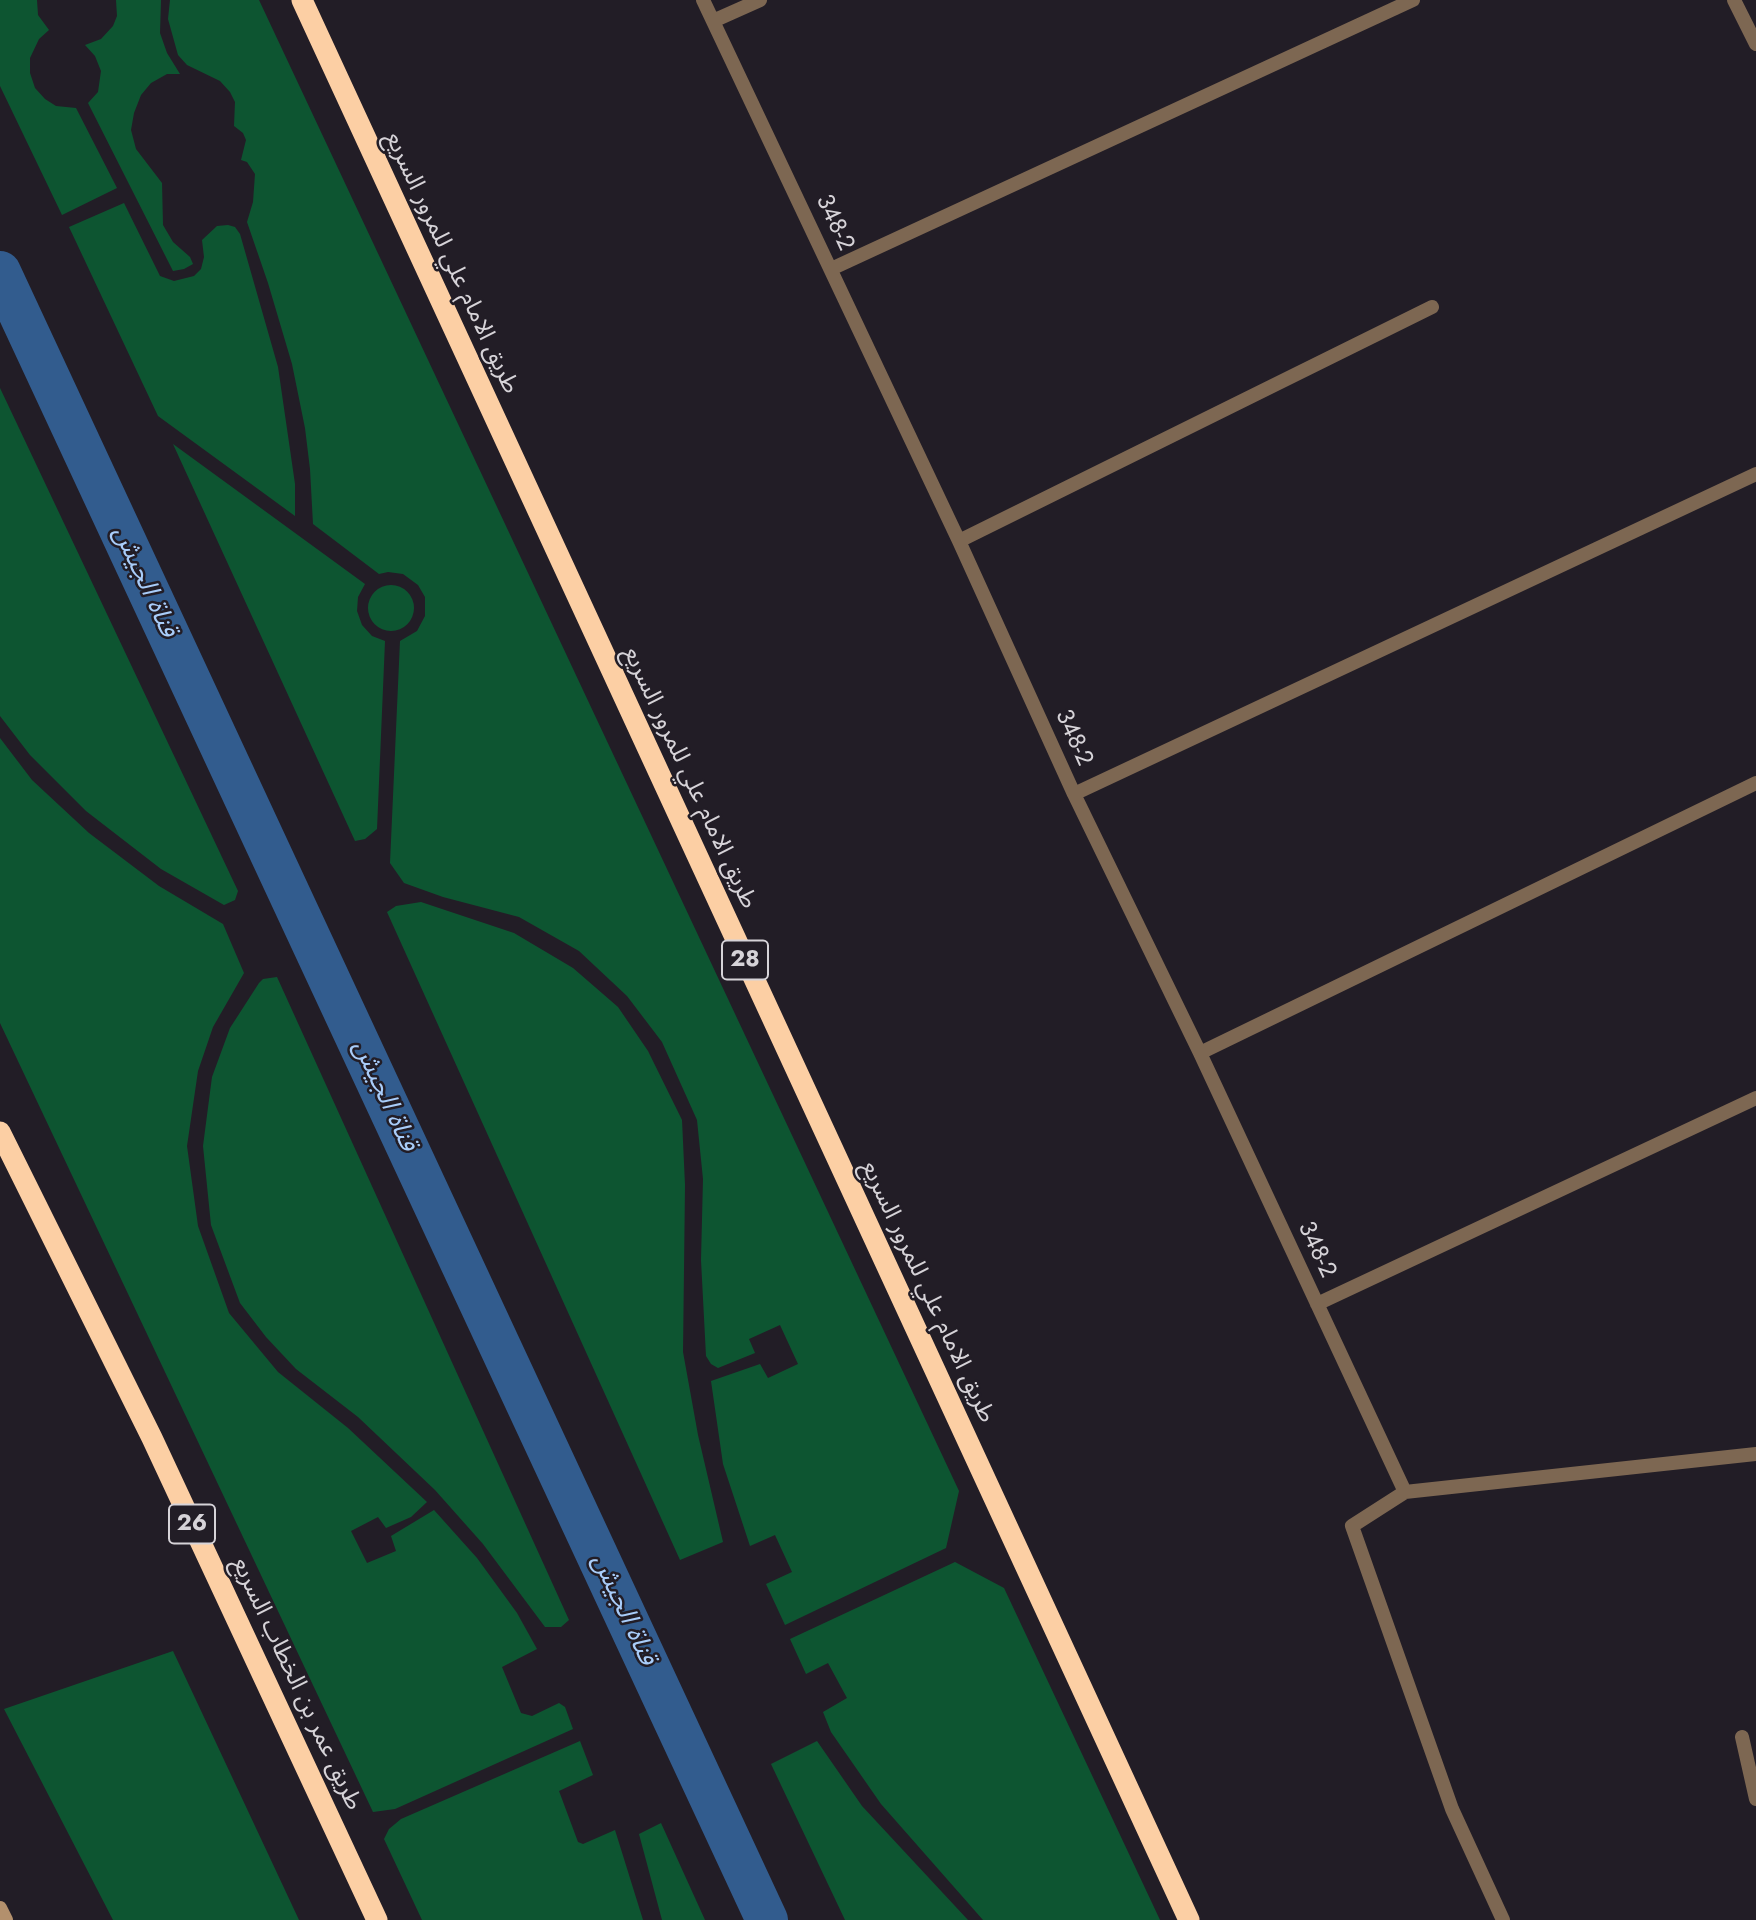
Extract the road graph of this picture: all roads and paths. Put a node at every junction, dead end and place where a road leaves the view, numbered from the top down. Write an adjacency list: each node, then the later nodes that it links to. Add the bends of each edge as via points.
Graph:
1 (302, 0): 25 (highway, طريق الامام علي للمرور السريع / 28)
2 (703, 0): 6 (street, 348-2)
3 (760, 0): 6 (street)
4 (1413, 0): 8 (street)
5 (1734, 0): 7 (street)
6 (713, 21): 8 (street, 348-2)
7 (1756, 44)
8 (831, 269): 11 (street, 348-2)
9 (1432, 307): 11 (street)
10 (1756, 474): 13 (street)
11 (959, 541): 13 (street, 348-2)
12 (1756, 783): 14 (street)
13 (1074, 794): 14 (street, 348-2)
14 (1200, 1053): 17 (street, 348-2)
15 (1756, 1098): 17 (street)
16 (0, 1132): 24 (highway, طريق عمر بن الخطاب السريع / 26, via 152,1438)
17 (1317, 1304): 19 (street, 348-2)
18 (1756, 1454): 19 (street)
19 (1405, 1492): 26 (street, via 1352,1526 1452,1809)
20 (1742, 1737): 21 (street)
21 (1756, 1798)
22 (0, 1908): 23 (street)
23 (6, 1920)
24 (377, 1920)
25 (1189, 1920)
26 (1503, 1920)

